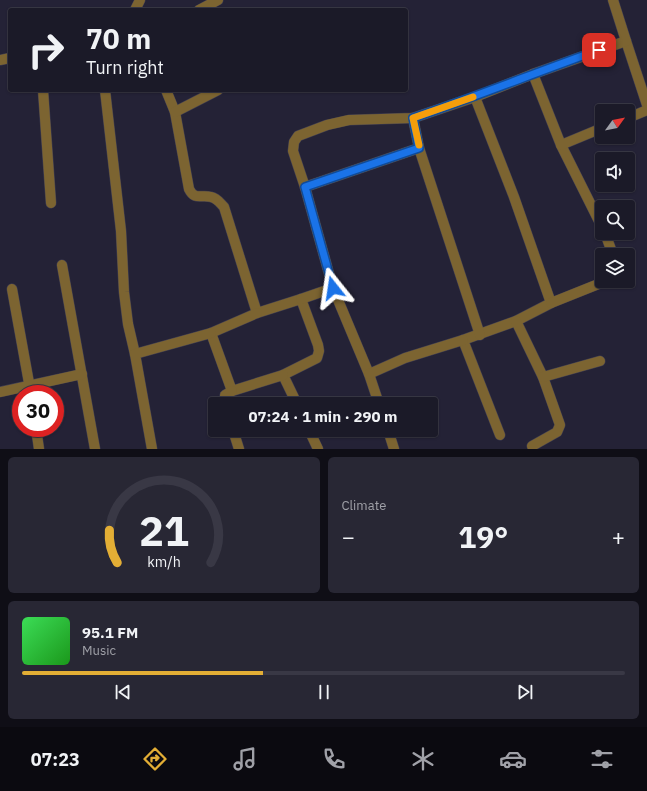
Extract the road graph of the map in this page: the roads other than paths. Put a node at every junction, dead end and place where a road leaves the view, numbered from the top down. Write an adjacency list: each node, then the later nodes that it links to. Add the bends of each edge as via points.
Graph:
1 (218, 0): 3 (street)
2 (613, 0): 4 (street)
3 (203, 8)
4 (626, 41): 5 (street); 11 (street)
5 (533, 74): 10 (street); 17 (street)
6 (43, 92): 20 (street)
7 (105, 92): 33 (street, via 121,231 124,292)
8 (167, 92): 13 (street)
9 (214, 92): 13 (street)
10 (475, 97): 15 (street); 27 (street)
11 (647, 104)
12 (647, 110): 14 (street)
13 (175, 112): 28 (street, via 189,189 196,196 212,197 224,207)
14 (635, 115)
15 (413, 118): 18 (street); 19 (street, via 349,120 298,136 293,151)
16 (595, 131): 17 (street)
17 (561, 145): 21 (street)
18 (419, 148): 19 (street); 31 (street)
19 (305, 187): 24 (street)
20 (51, 203)
21 (595, 213)
22 (62, 265): 35 (street)
23 (595, 285): 27 (street)
24 (333, 288): 26 (street); 37 (street)
25 (12, 289): 39 (street)
26 (301, 299): 28 (street); 36 (street, via 319,351 317,358)
27 (551, 303): 29 (street)
28 (257, 313): 30 (street)
29 (516, 322): 31 (street); 38 (street)
30 (211, 333): 33 (street); 42 (street)
31 (480, 335): 32 (street)
32 (463, 340): 37 (street, via 405,358); 47 (street)
33 (135, 354): 55 (street)
34 (600, 361): 38 (street)
35 (82, 374): 40 (street); 54 (street)
36 (283, 374): 42 (street); 45 (street)
37 (369, 374): 46 (street)
38 (543, 377): 52 (street, via 560,425 557,432)
39 (30, 385)
40 (47, 385)
41 (12, 391): 43 (street)
42 (232, 391): 44 (street)
43 (0, 392)
44 (225, 397)
45 (294, 397)
46 (377, 397)
47 (500, 435)
48 (37, 437): 53 (street)
49 (235, 437): 56 (street)
50 (312, 437): 57 (street)
51 (390, 437): 58 (street)
52 (532, 446)
53 (39, 449)
54 (95, 449)
55 (152, 449)
56 (239, 449)
57 (318, 449)
58 (394, 449)

